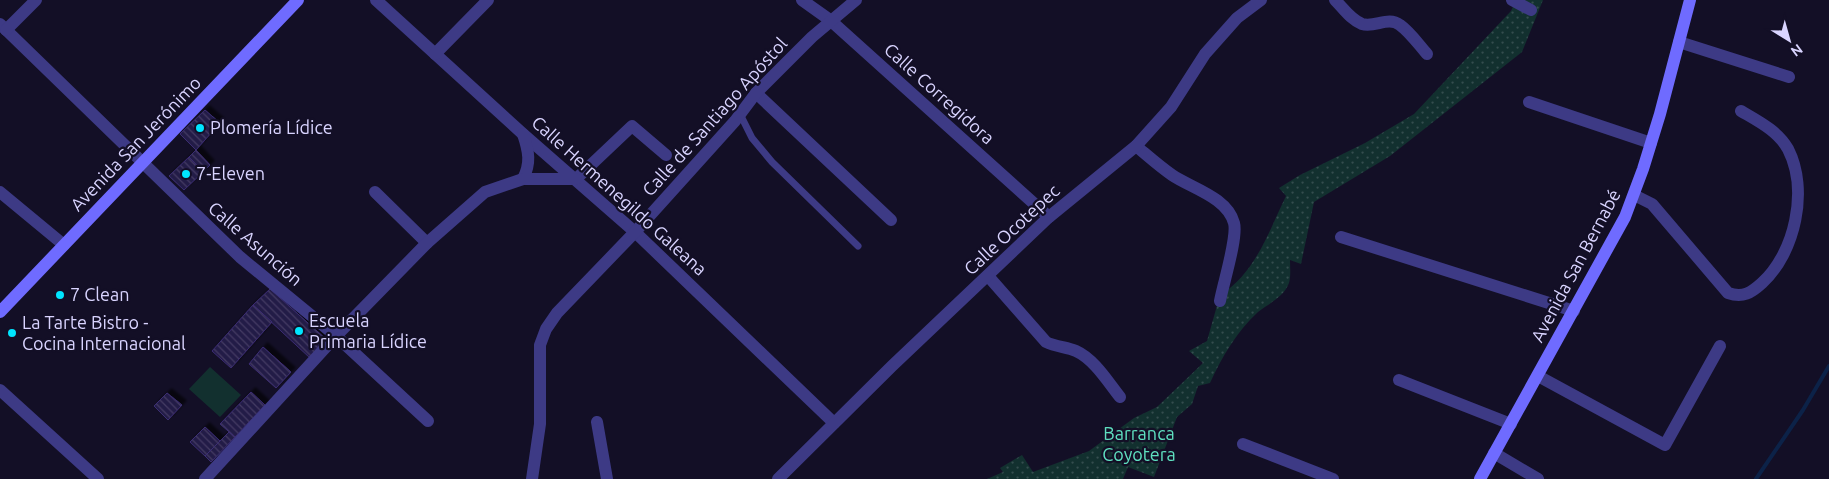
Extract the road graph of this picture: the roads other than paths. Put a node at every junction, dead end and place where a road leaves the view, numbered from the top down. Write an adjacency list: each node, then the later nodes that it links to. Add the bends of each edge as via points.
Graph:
1 (36, 0): 13 (street)
2 (298, 0): 26 (main road, Avenida San Jerónimo)
3 (376, 0): 15 (street, Calle Hermenegildo Galeana)
4 (488, 0): 15 (street)
5 (802, 0): 12 (street, Calle Corregidora)
6 (856, 0): 12 (street, Calle de Santiago Apóstol)
7 (1261, 0): 24 (street, Calle Ocotepec, via 1237,18 1204,54 1171,107)
8 (1335, 0): 16 (street, via 1362,24 1391,21 1400,24)
9 (1512, 0): 11 (street)
10 (1690, 0): 14 (main road, Avenida San Bernabé)
11 (1531, 10)
12 (830, 20): 18 (street, Calle de Santiago Apóstol); 32 (street, Calle Corregidora)
13 (3, 27): 26 (street, Calle Asunción)
14 (1679, 42): 17 (street); 23 (main road, Avenida San Bernabé)
15 (435, 54): 22 (street, Calle Hermenegildo Galeana)
16 (1427, 54)
17 (1789, 78)
18 (756, 93): 21 (street, Calle de Santiago Apóstol); 33 (street)
19 (1529, 102): 23 (street)
20 (1741, 111): 31 (street, via 1771,129 1787,148 1795,169 1797,200 1792,236 1773,273 1751,293 1737,296 1728,293 1652,204)
21 (740, 114): 34 (street, Calle de Santiago Apóstol); 38 (lane, via 752,138 772,162)
22 (523, 134): 27 (street, via 529,150 529,167); 28 (street, Calle Hermenegildo Galeana)
23 (1651, 143): 31 (main road, Avenida San Bernabé)
24 (1136, 146): 32 (street, Calle Ocotepec); 40 (street, via 1172,175 1216,199 1230,214 1234,237)
25 (666, 156): 28 (street, via 632,126)
26 (141, 163): 37 (main road, Avenida San Jerónimo); 43 (street, Calle Asunción, via 240,257)
27 (523, 179): 28 (street); 36 (street, via 485,192)
28 (576, 179): 34 (street, Calle Hermenegildo Galeana)
29 (0, 192): 37 (street)
30 (375, 192): 36 (street)
31 (1634, 195): 41 (main road, Avenida San Bernabé, via 1615,238)
32 (1049, 217): 39 (street, Calle Ocotepec)
33 (891, 220)
34 (635, 232): 51 (street, Calle Hermenegildo Galeana); 57 (street, Calle de Santiago Apóstol, via 546,328 540,346 540,424)
35 (1341, 237): 41 (street)
36 (427, 243): 43 (street)
37 (64, 245): 42 (main road, Avenida San Jerónimo)
38 (858, 246)
39 (988, 276): 48 (street, via 1046,342 1088,358); 51 (street, Calle Ocotepec)
40 (1220, 301)
41 (1574, 311): 45 (main road, Avenida San Bernabé)
42 (0, 312)
43 (336, 336): 49 (street, Calle Asunción); 56 (street)
44 (1720, 346): 45 (street, via 1663,445)
45 (1538, 376): 52 (main road, Avenida San Bernabé)
46 (1399, 380): 52 (street)
47 (0, 390): 55 (street)
48 (1120, 397)
49 (428, 421)
50 (597, 422): 58 (street)
51 (834, 423): 59 (street, Calle Ocotepec)
52 (1511, 424): 54 (main road, Avenida San Bernabé)
53 (1243, 444): 60 (street)
54 (1494, 453): 61 (main road, Avenida San Bernabé); 62 (street)
55 (98, 479)
56 (205, 479)
57 (532, 479)
58 (607, 479)
59 (778, 479)
60 (1333, 479)
61 (1480, 479)
62 (1538, 479)

